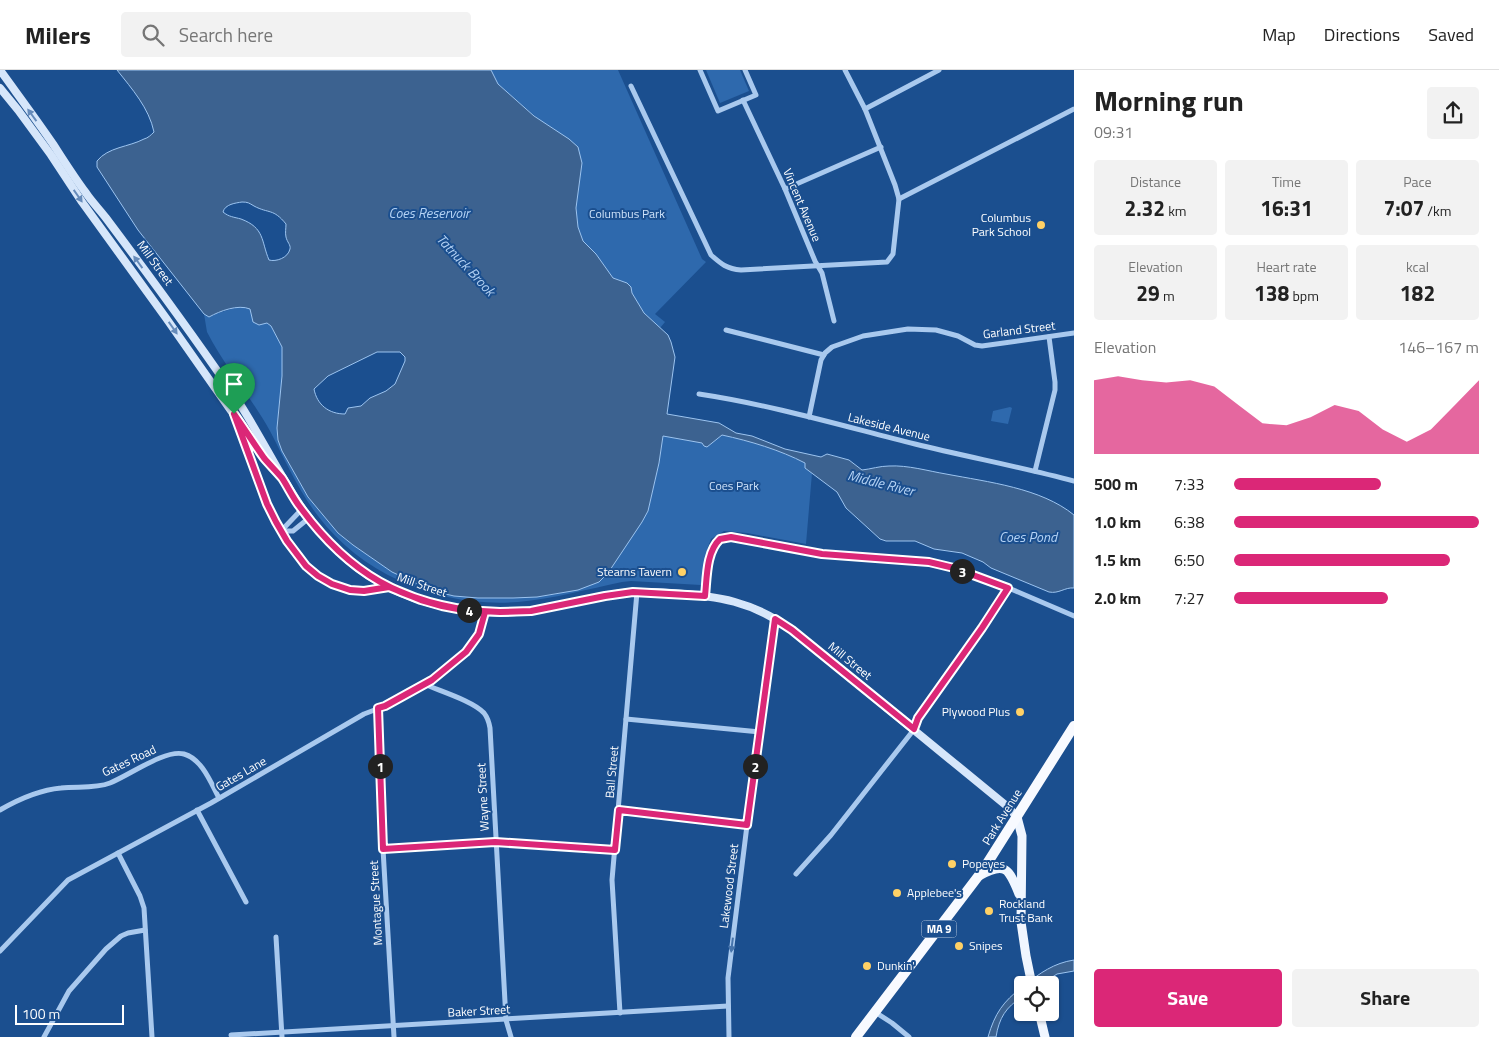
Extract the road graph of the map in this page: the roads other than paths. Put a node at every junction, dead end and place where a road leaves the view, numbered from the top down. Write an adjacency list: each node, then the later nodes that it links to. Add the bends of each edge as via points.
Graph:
1 (0, 70): 12 (main road, Mill Street, one-way to 1)
2 (700, 70): 8 (street, via 718,111)
3 (745, 70): 8 (street, via 756,95)
4 (845, 70): 9 (street)
5 (939, 70): 9 (street)
6 (632, 86): 16 (street, via 711,256 732,269)
7 (0, 88): 13 (main road, Mill Street)
8 (743, 100): 14 (street, Vincent Avenue)
9 (865, 108): 11 (street)
10 (1074, 108): 15 (street)
11 (881, 147): 14 (street); 15 (street)
12 (60, 154): 13 (main road); 26 (main road, Mill Street, one-way to 12, via 238,401)
13 (51, 155): 23 (main road, Mill Street, one-way to 23)
14 (785, 189): 16 (street, Vincent Avenue)
15 (899, 199): 16 (street, via 893,254 887,262)
16 (819, 267): 17 (street, Vincent Avenue)
17 (834, 321)
18 (726, 330): 21 (street)
19 (1074, 333): 20 (street, Garland Street)
20 (1049, 337): 21 (street, Garland Street, via 982,346 936,330 908,329 862,336 832,347); 25 (street, via 1055,390)
21 (824, 355): 24 (street)
22 (700, 394): 24 (street, Lakeside Avenue)
23 (234, 414): 26 (main road, Mill Street); 30 (street, via 267,504)
24 (809, 417): 25 (street, Lakeside Avenue)
25 (1035, 471): 27 (street, Lakeside Avenue)
26 (281, 477): 28 (main road, Mill Street)
27 (1074, 481)
28 (302, 509): 29 (main road, Mill Street); 30 (street)
29 (309, 518): 30 (street, via 293,532); 31 (main road, Mill Street, via 341,554)
30 (281, 531): 31 (street, via 306,566 324,580 357,591)
31 (389, 587): 35 (main road, Mill Street, via 442,606)
32 (1008, 588): 34 (street, via 929,562 822,554 731,537 720,539 713,548); 36 (street); 42 (street, via 918,718)
33 (637, 592): 34 (main road, Mill Street); 35 (main road, Mill Street, via 531,611); 40 (street, Ball Street)
34 (705, 596): 37 (main road, Mill Street, via 734,601)
35 (485, 612): 38 (street, Gates Lane, via 479,634 469,648)
36 (1074, 616)
37 (775, 619): 42 (main road, Mill Street); 43 (street, Lakewood Street)
38 (424, 684): 39 (street, Gates Lane); 50 (street, Wayne Street, via 474,705 487,718)
39 (378, 708): 44 (street, Gates Lane); 51 (street, Montague Street)
40 (626, 720): 43 (street); 47 (street, Ball Street)
41 (1074, 726): 48 (highway, Park Avenue / MA 9)
42 (914, 729): 48 (main road, Mill Street); 54 (street)
43 (760, 732): 49 (street, Lakewood Street)
44 (219, 798): 45 (street, Gates Road, via 201,766 184,754 175,753 160,757 110,783 40,792); 46 (street, Gates Lane)
45 (0, 810)
46 (197, 810): 53 (street, Gates Lane); 57 (street)
47 (619, 810): 49 (street); 52 (street, Ball Street)
48 (1017, 817): 55 (highway, Park Avenue / MA 9); 56 (main road, via 1022,836)
49 (747, 825): 62 (street, Lakewood Street, one-way to 62, via 728,978)
50 (495, 842): 51 (street); 52 (street); 65 (street, Wayne Street)
51 (383, 849): 67 (street, Montague Street)
52 (615, 850): 64 (street, Ball Street, via 612,888)
53 (118, 853): 58 (street, via 143,904); 60 (street, Gates Lane, via 68,880)
54 (796, 874)
55 (979, 876): 56 (main road, via 989,870 1004,869 1011,875); 63 (highway, Park Avenue / MA 9)
56 (1020, 898): 61 (main road)
57 (246, 902)
58 (145, 930): 70 (street, via 128,933 110,945 69,991); 71 (street)
59 (276, 936): 69 (street)
60 (0, 951)
61 (1030, 976)
62 (728, 1006): 64 (street, Baker Street); 74 (street, Lakewood Street)
63 (875, 1012): 75 (highway, Park Avenue / MA 9); 76 (street)
64 (620, 1013): 65 (street, Baker Street)
65 (506, 1020): 67 (street, Baker Street); 73 (street, Wayne Street)
66 (1041, 1021): 77 (main road)
67 (394, 1026): 69 (street, Baker Street); 72 (street, Montague Street)
68 (231, 1035): 69 (street, Baker Street)
69 (281, 1035)
70 (44, 1037)
71 (152, 1037)
72 (394, 1037)
73 (512, 1037)
74 (729, 1037)
75 (856, 1037)
76 (909, 1037)
77 (1045, 1037)

